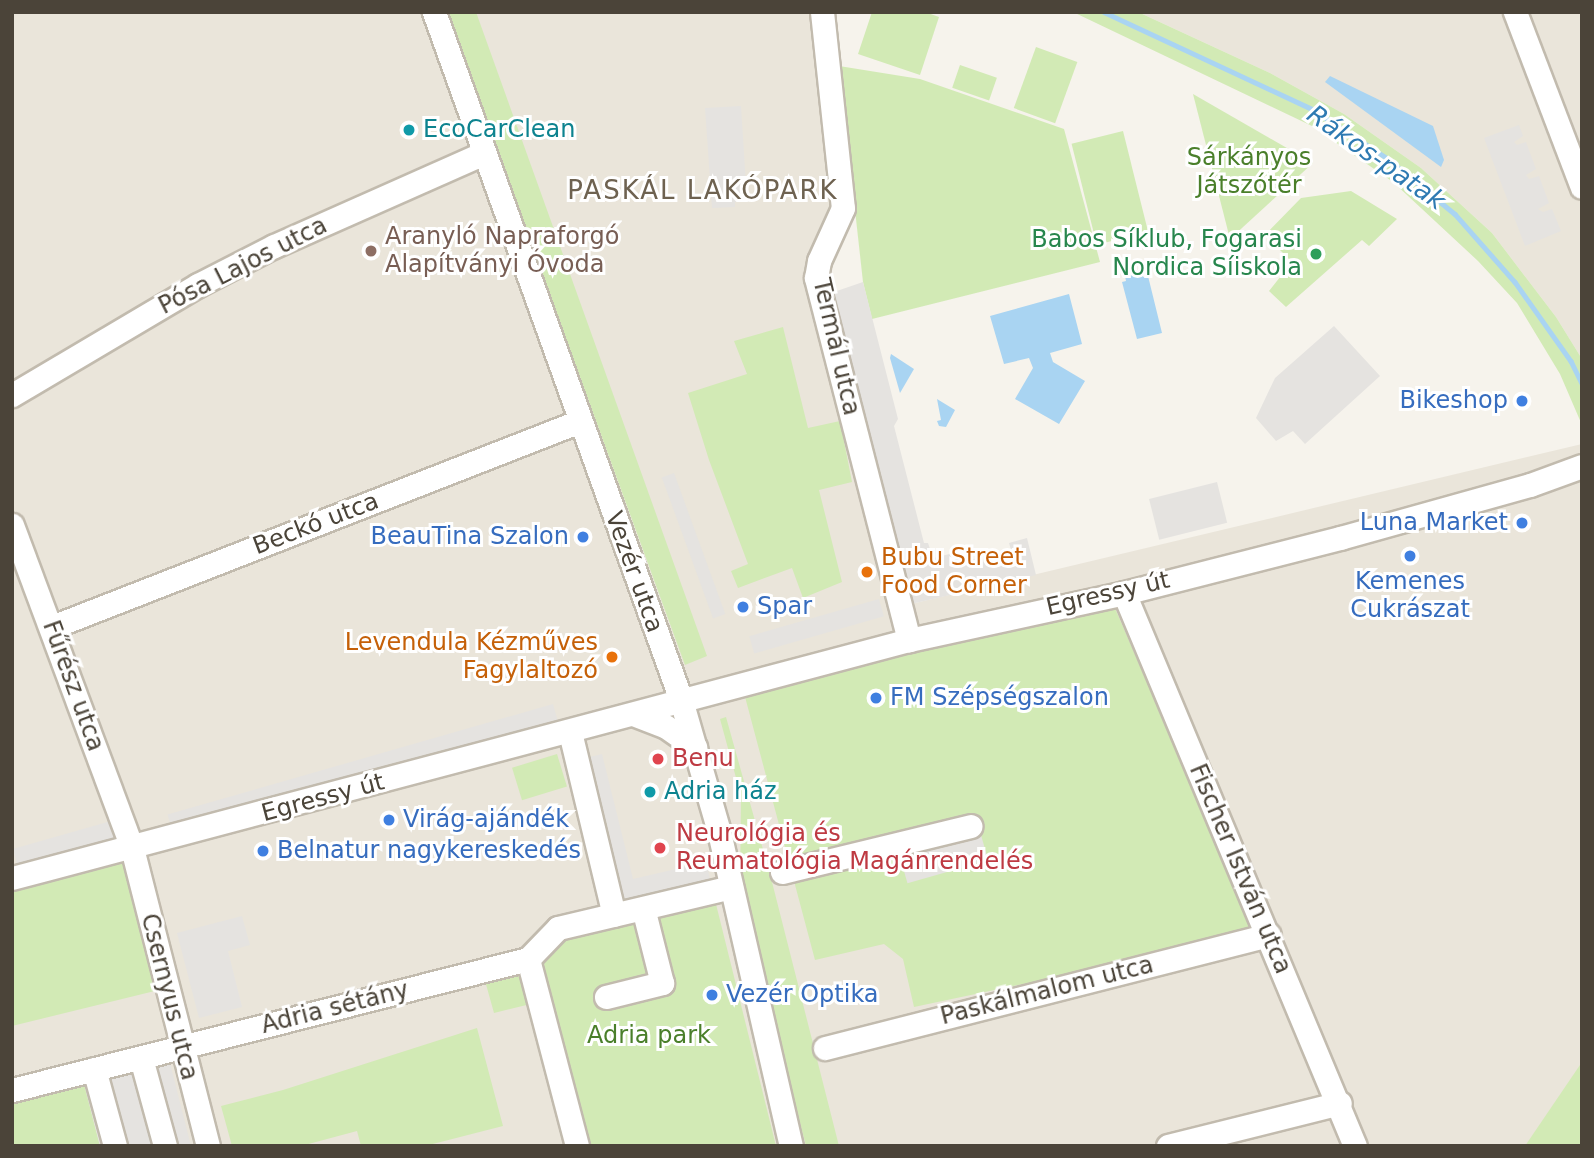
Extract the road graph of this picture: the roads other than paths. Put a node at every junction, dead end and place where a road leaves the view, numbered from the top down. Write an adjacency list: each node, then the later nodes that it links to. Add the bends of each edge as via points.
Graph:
1 (434, 12): 4 (street, Vezér utca)
2 (822, 12): 12 (street, Termál utca, via 843,208 816,278)
3 (1515, 12): 5 (street)
4 (482, 154): 6 (street, Pósa Lajos utca, via 209,279); 7 (street, Vezér utca)
5 (1582, 187)
6 (12, 395)
7 (580, 421): 11 (street, Beckó utca); 13 (street, Vezér utca)
8 (1582, 466): 10 (street, Egressy út, via 1530,485)
9 (12, 525): 11 (street, Fűrész utca)
10 (1124, 593): 12 (street, Egressy út); 24 (street, Fischer István utca)
11 (51, 627): 18 (street, Fűrész utca)
12 (909, 640): 13 (street, Egressy út)
13 (681, 700): 14 (street, Egressy út); 16 (street, Vezér utca)
14 (633, 714): 15 (street, Egressy út); 16 (street, via 665,726)
15 (570, 732): 18 (street, Egressy út); 23 (street)
16 (695, 747): 21 (street, Vezér utca)
17 (970, 826): 19 (street)
18 (132, 848): 20 (street, Egressy út); 27 (street, Csernyus utca)
19 (782, 872)
20 (12, 878)
21 (731, 887): 22 (street); 37 (street, Vezér utca)
22 (643, 908): 23 (street); 26 (street, via 662,983)
23 (614, 915): 25 (street, via 558,928)
24 (1269, 935): 28 (street, Paskálmalom utca); 32 (street, Fischer István utca)
25 (528, 960): 27 (street, Adria sétány); 36 (street)
26 (606, 997)
27 (181, 1047): 29 (street, Adria sétány); 35 (street, Csernyus utca)
28 (825, 1048)
29 (141, 1058): 30 (street, Adria sétány); 34 (street)
30 (94, 1069): 31 (street, Adria sétány); 33 (street)
31 (12, 1090)
32 (1340, 1104): 38 (street); 39 (street, Fischer István utca)
33 (115, 1146)
34 (165, 1146)
35 (208, 1146)
36 (577, 1146)
37 (790, 1146)
38 (1168, 1146)
39 (1355, 1146)

